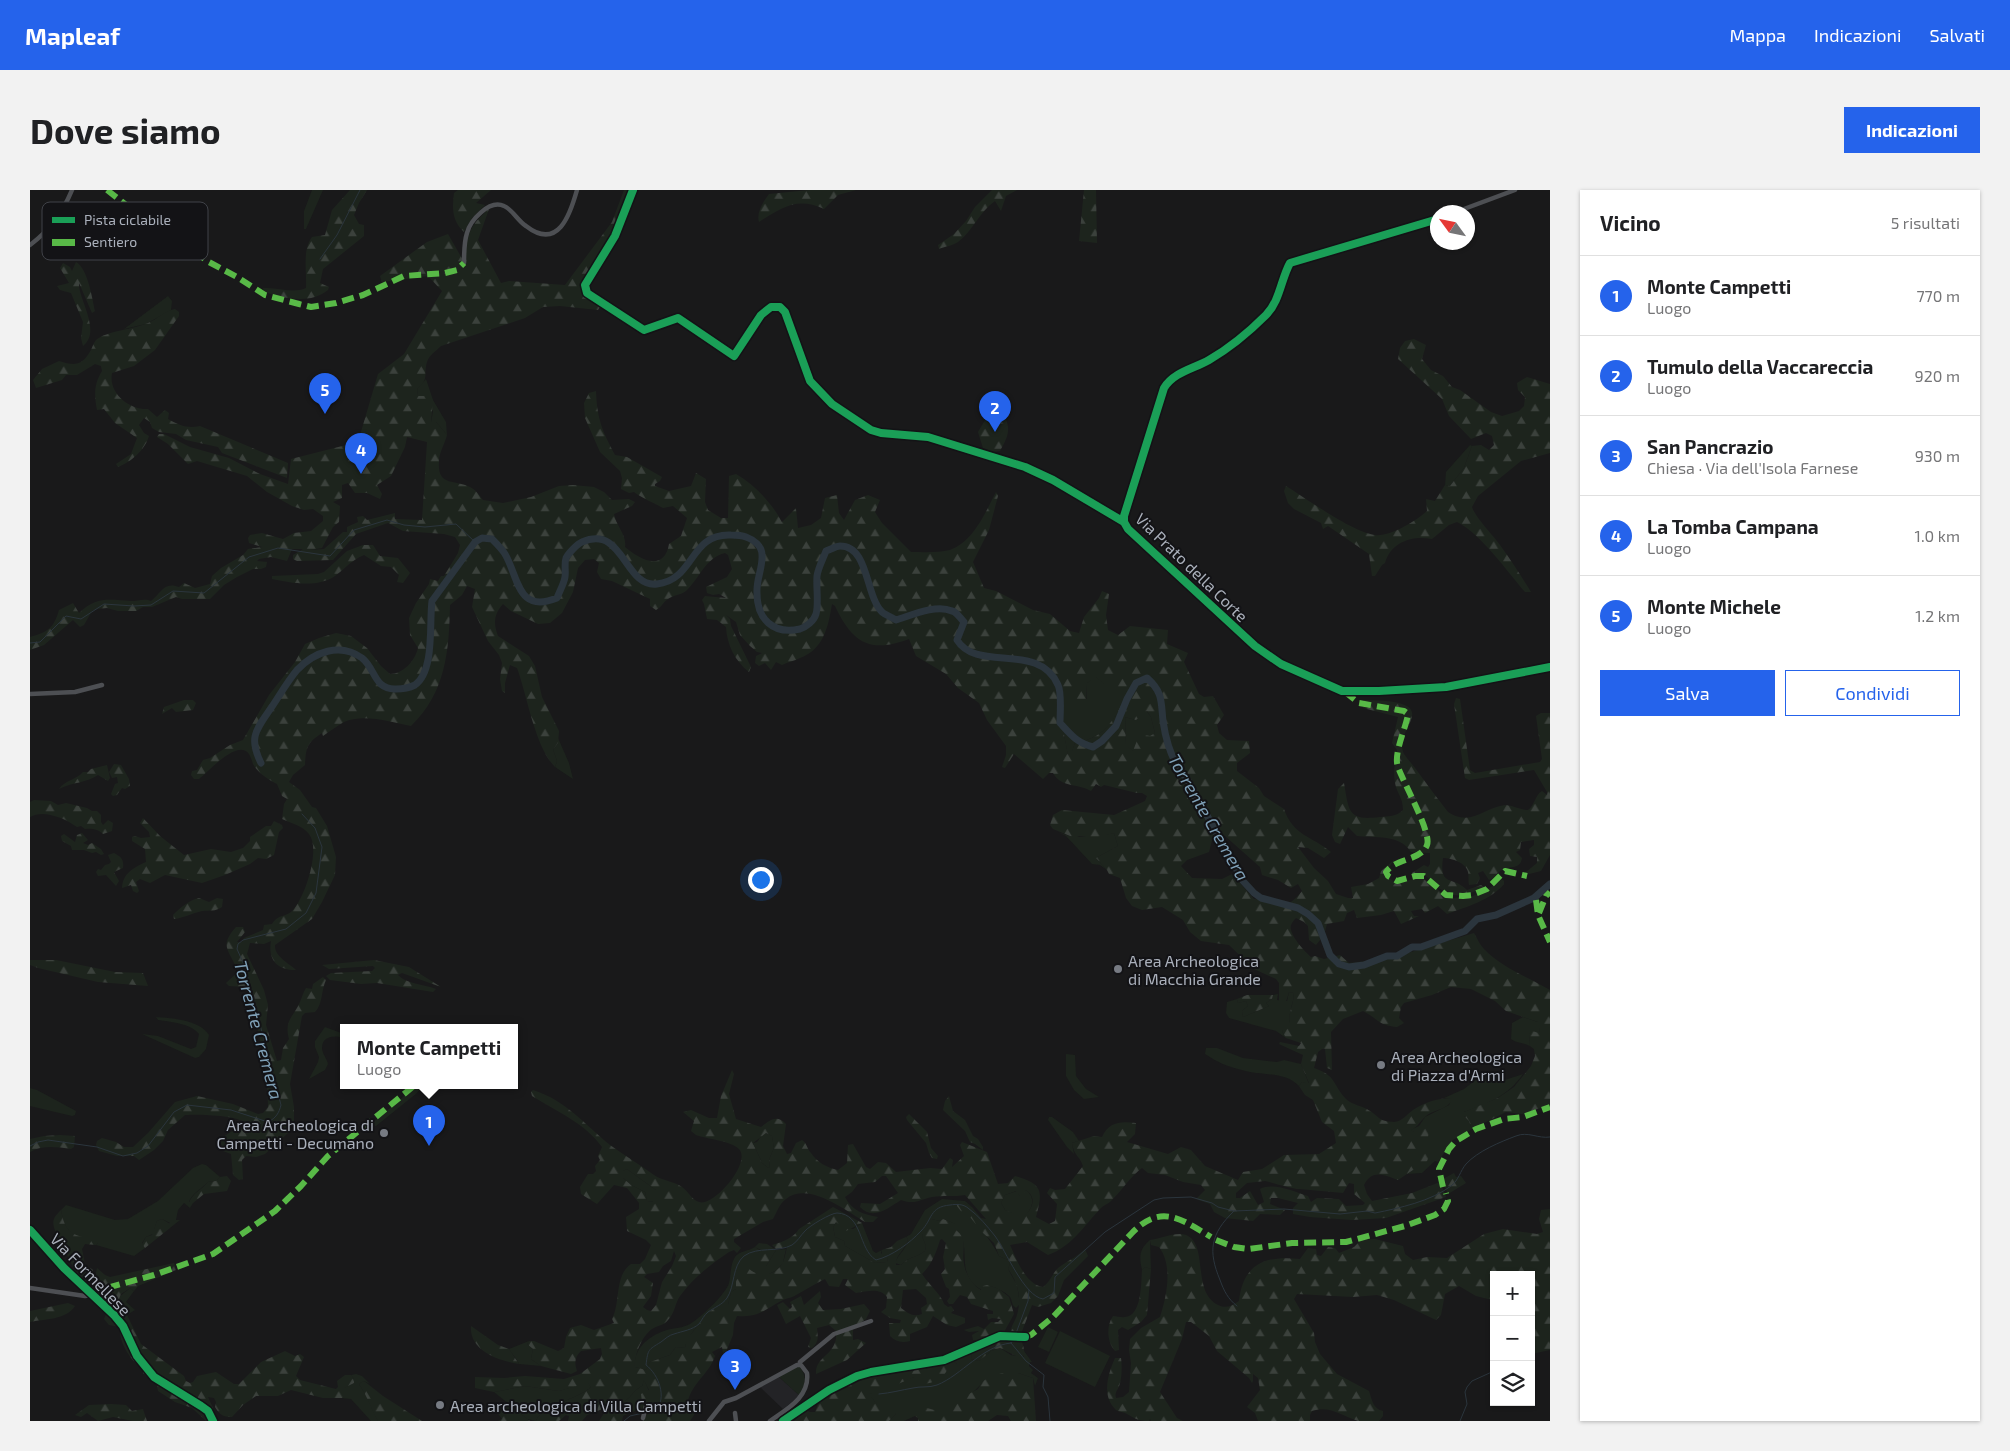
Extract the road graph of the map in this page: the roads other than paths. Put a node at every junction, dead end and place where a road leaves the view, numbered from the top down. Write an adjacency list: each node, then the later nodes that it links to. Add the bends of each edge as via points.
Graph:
1 (72, 190): 5 (street)
2 (577, 190): 10 (street, via 565,224 544,235 524,225 505,206 499,204 486,209 467,230)
3 (633, 190): 11 (street, via 616,236 585,284 588,293 621,317 644,330 678,318 734,356 761,315 771,307 780,307 785,312 810,381 832,404 871,430 928,437 1025,467)
4 (1516, 190): 6 (street)
5 (66, 202)
6 (1475, 205)
7 (1430, 221): 11 (street, Via Prato della Corte, via 1290,263 1267,314 1210,360 1169,380)
8 (42, 234): 9 (street)
9 (30, 245)
10 (464, 263)
11 (1124, 522): 12 (street, Via Prato della Corte, via 1255,646 1281,664 1342,691 1446,686)
12 (1550, 667)
13 (102, 685): 14 (street, via 75,692)
14 (30, 694)
15 (30, 1230): 17 (street, Via Formellese)
16 (30, 1288): 17 (street)
17 (92, 1295): 24 (street, Via Formellese, via 123,1326 138,1356 154,1377 208,1411)
18 (871, 1321): 20 (street, via 834,1334)
19 (1025, 1337): 28 (street, via 997,1337 944,1360 854,1377)
20 (800, 1362)
21 (645, 1408): 23 (street)
22 (735, 1412): 26 (street)
23 (644, 1417)
24 (213, 1421)
25 (709, 1421): 27 (street, via 724,1402 801,1365 807,1373 805,1390 793,1404)
26 (736, 1421)
27 (770, 1421)
28 (783, 1421)

